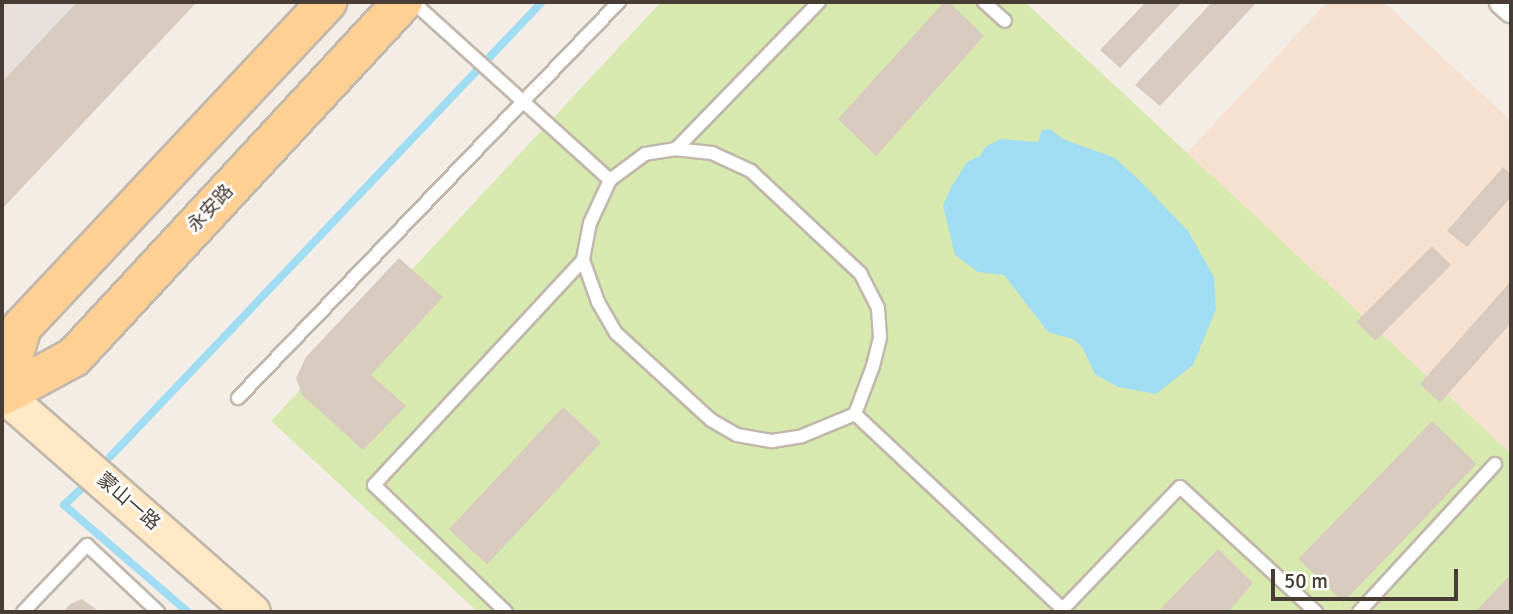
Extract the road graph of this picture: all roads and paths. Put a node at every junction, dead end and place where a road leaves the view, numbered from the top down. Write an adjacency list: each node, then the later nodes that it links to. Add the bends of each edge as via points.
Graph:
1 (327, 2): 14 (main road, via 22,327)
2 (403, 2): 14 (main road, 永安路, via 74,357)
3 (413, 2): 10 (lane)
4 (619, 2): 10 (lane)
5 (819, 2): 11 (lane)
6 (984, 2): 9 (lane)
7 (1502, 2): 8 (street)
8 (1511, 10)
9 (1005, 21)
10 (523, 101): 12 (lane); 15 (lane)
11 (676, 149): 12 (lane, via 645,154); 16 (lane, via 712,153 751,171 861,274 878,308 880,337)
12 (610, 180): 13 (lane, via 590,223)
13 (583, 260): 16 (lane, via 615,333 711,420 737,435 772,441 802,436); 18 (lane, via 374,485)
14 (2, 394): 22 (main road, 蒙山一路)
15 (238, 398)
16 (855, 414): 19 (lane)
17 (1495, 464): 24 (lane)
18 (506, 611)
19 (1062, 611): 23 (lane, via 1180,487)
20 (23, 612): 21 (lane, via 87,545)
21 (158, 612)
22 (253, 612)
23 (1316, 612)
24 (1359, 612)

